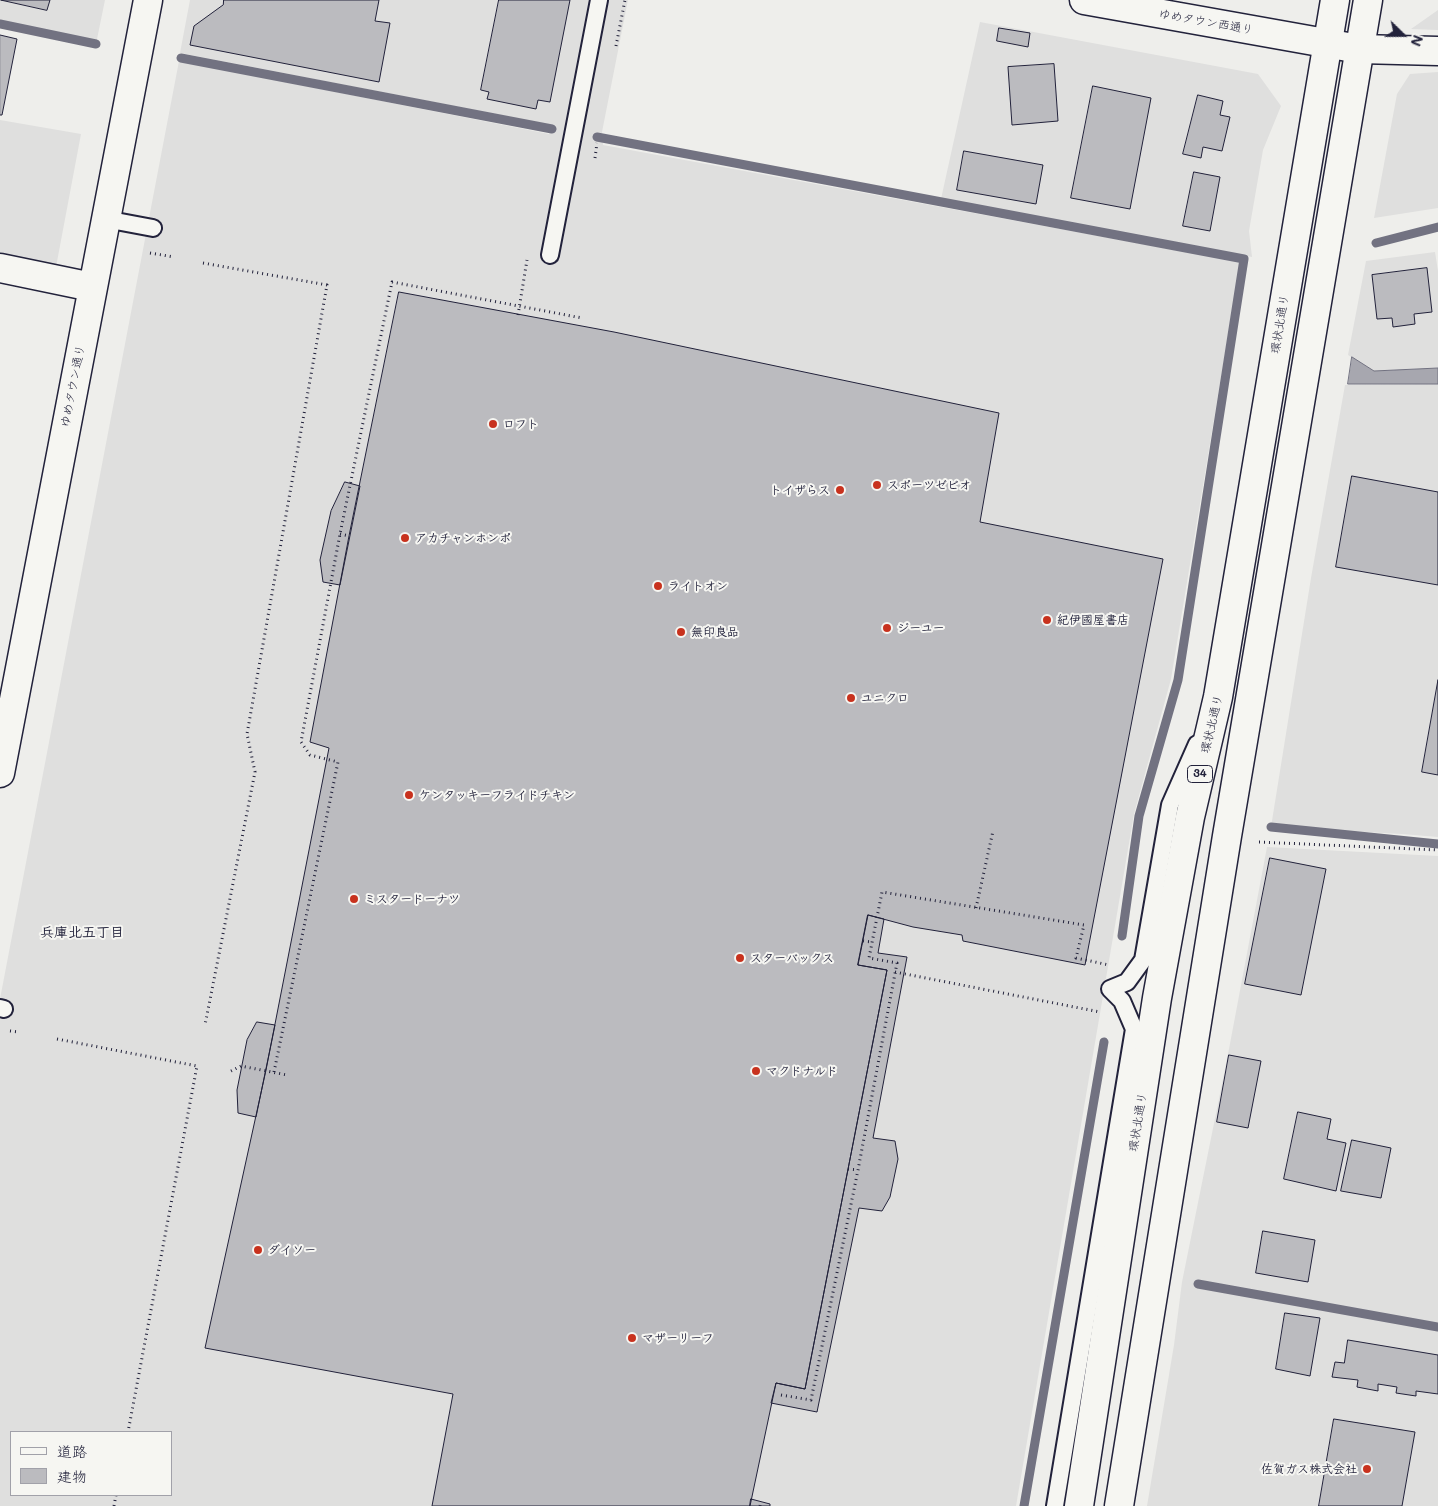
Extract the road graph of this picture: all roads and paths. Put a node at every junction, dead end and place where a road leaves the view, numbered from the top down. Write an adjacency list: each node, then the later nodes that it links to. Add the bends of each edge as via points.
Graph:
1 (148, 0): 9 (main road, ゆめタウン通り)
2 (600, 0): 12 (lane)
3 (1084, 0): 6 (main road, ゆめタウン西通り)
4 (1335, 0): 6 (main road, 環状北通り / 34)
5 (1368, 0): 7 (main road)
6 (1327, 44): 7 (main road, ゆめタウン西通り); 20 (main road, 環状北通り / 34)
7 (1359, 49): 8 (main road, ゆめタウン西通り); 43 (main road)
8 (1438, 51)
9 (105, 219): 10 (lane); 16 (main road, ゆめタウン通り)
10 (153, 228)
11 (149, 252): 13 (path)
12 (550, 255)
13 (174, 257)
14 (203, 262): 32 (path, via 327,285 248,734 254,772)
15 (0, 268): 16 (main road)
16 (92, 287): 21 (main road, ゆめタウン通り)
17 (582, 318): 18 (path, via 392,282)
18 (340, 534): 19 (path); 35 (path, via 301,742 310,755 338,762)
19 (349, 536)
20 (1218, 697): 41 (lane, via 1170,805 1143,960 1127,982 1110,989 1122,1001 1134,1029); 42 (main road, 環状北通り / 34, via 1190,817 1158,998)
21 (5, 720): 22 (main road, ゆめタウン通り)
22 (0, 773)
23 (993, 830): 26 (path)
24 (1259, 842): 25 (path)
25 (1438, 850)
26 (976, 908): 28 (path, via 882,892); 29 (path, via 1084,926 1076,958)
27 (863, 941): 28 (path)
28 (872, 942): 30 (path, via 869,958 897,963)
29 (1114, 966)
30 (895, 972): 31 (path); 38 (path)
31 (1105, 1014)
32 (205, 1025)
33 (57, 1039): 40 (path, via 197,1066)
34 (231, 1071): 35 (path, via 242,1066)
35 (274, 1072): 36 (path)
36 (287, 1075)
37 (848, 1169): 38 (path)
38 (858, 1170): 39 (path, via 811,1400)
39 (781, 1395)
40 (128, 1431)
41 (1055, 1506)
42 (1078, 1506)
43 (1119, 1506)

